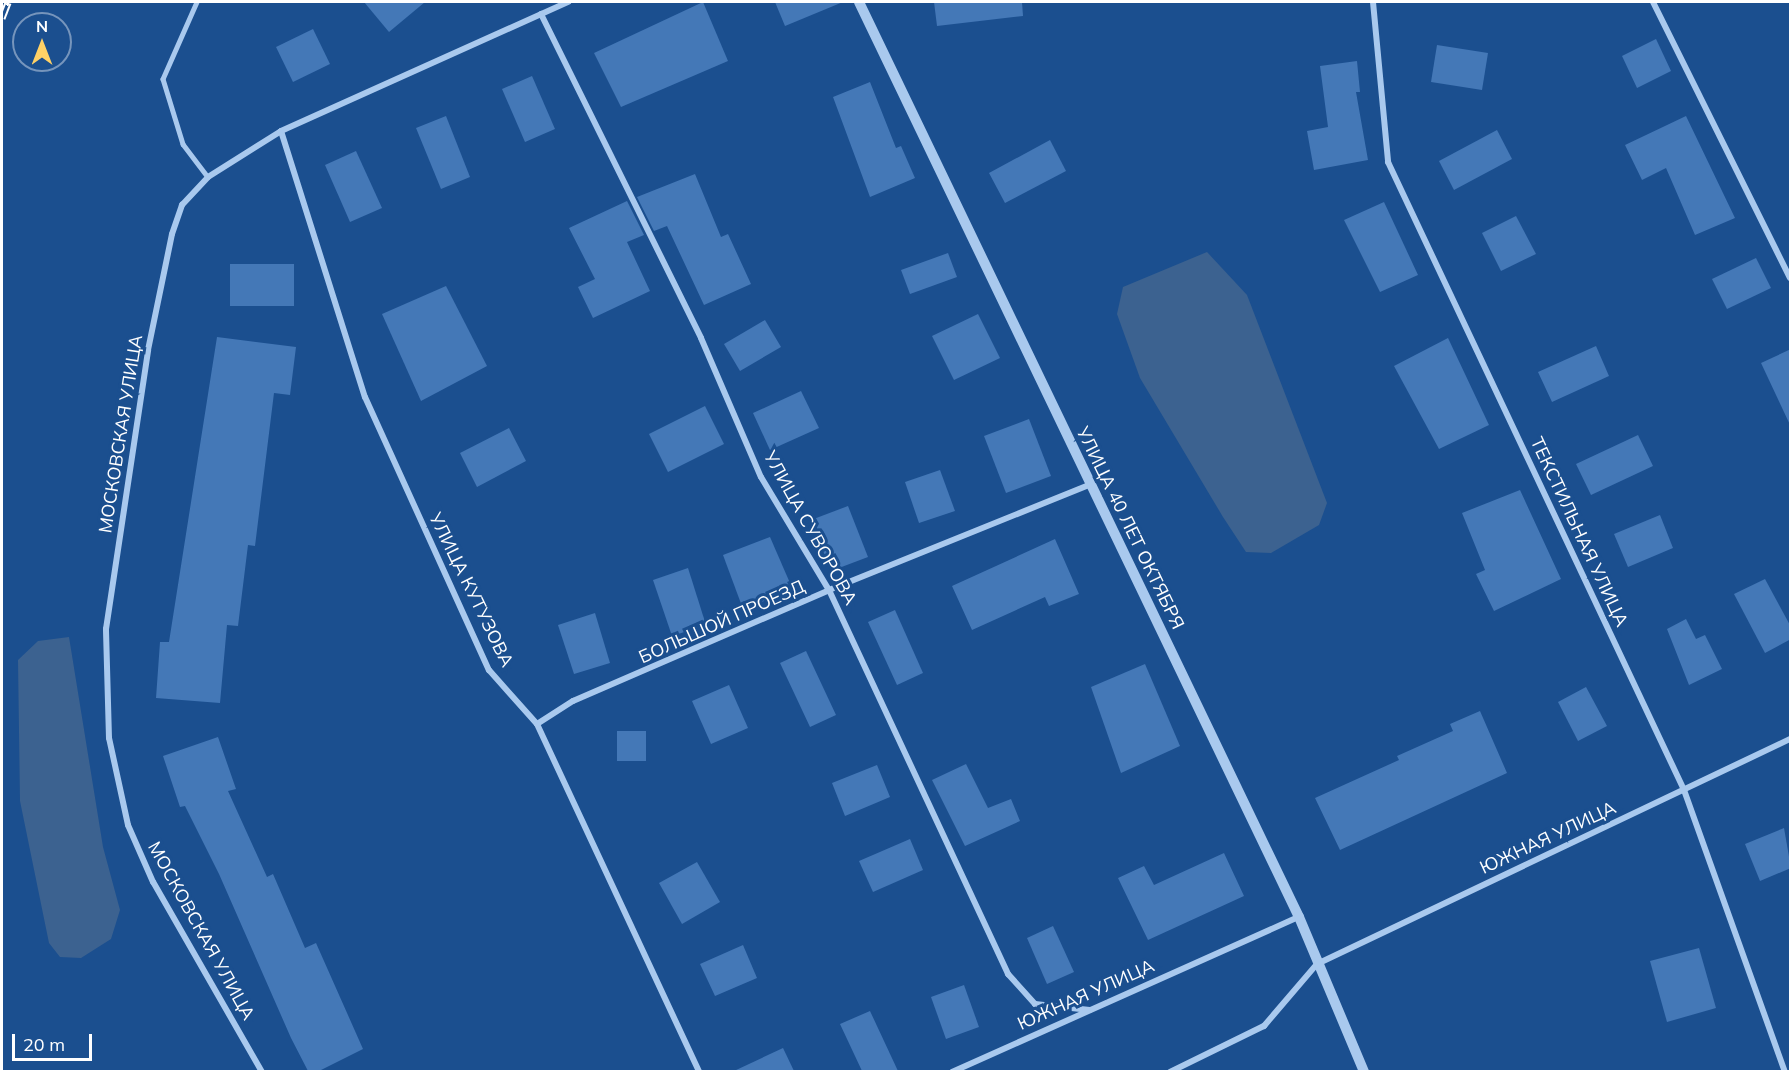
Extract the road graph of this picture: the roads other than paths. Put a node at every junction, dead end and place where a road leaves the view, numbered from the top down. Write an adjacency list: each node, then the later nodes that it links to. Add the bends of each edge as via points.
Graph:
1 (197, 2): 8 (lane, via 163,79 183,144)
2 (567, 2): 6 (street, МОСКОВСКАЯ УЛИЦА)
3 (859, 2): 10 (street, УЛИЦА 40 ЛЕТ ОКТЯБРЯ)
4 (1373, 2): 14 (street, ТЕКСТИЛЬНАЯ УЛИЦА, via 1388,162)
5 (1653, 2): 9 (street)
6 (541, 14): 7 (street, МОСКОВСКАЯ УЛИЦА); 11 (street, УЛИЦА СУВОРОВА, via 701,339 761,477)
7 (280, 131): 8 (street, МОСКОВСКАЯ УЛИЦА); 12 (street, УЛИЦА КУТУЗОВА, via 365,397 489,670)
8 (208, 177): 18 (street, МОСКОВСКАЯ УЛИЦА, via 182,205 172,234 148,350 106,629 105,684 109,738 128,825 153,882)
9 (1791, 278)
10 (1090, 484): 11 (street, БОЛЬШОЙ ПРОЕЗД); 15 (street, УЛИЦА 40 ЛЕТ ОКТЯБРЯ)
11 (829, 590): 12 (street, БОЛЬШОЙ ПРОЕЗД, via 573,701); 17 (street, УЛИЦА СУВОРОВА, via 1008,974 1035,1004)
12 (537, 724): 19 (street, УЛИЦА КУТУЗОВА)
13 (1791, 739): 14 (street, ЮЖНАЯ УЛИЦА)
14 (1684, 790): 16 (street, ЮЖНАЯ УЛИЦА); 23 (street, ТЕКСТИЛЬНАЯ УЛИЦА)
15 (1299, 917): 16 (street, УЛИЦА 40 ЛЕТ ОКТЯБРЯ); 17 (street, ЮЖНАЯ УЛИЦА)
16 (1317, 964): 21 (street, via 1264,1026); 22 (street, УЛИЦА 40 ЛЕТ ОКТЯБРЯ)
17 (1090, 1010): 20 (street, ЮЖНАЯ УЛИЦА)
18 (262, 1071)
19 (699, 1071)
20 (952, 1071)
21 (1170, 1071)
22 (1364, 1071)
23 (1785, 1071)

